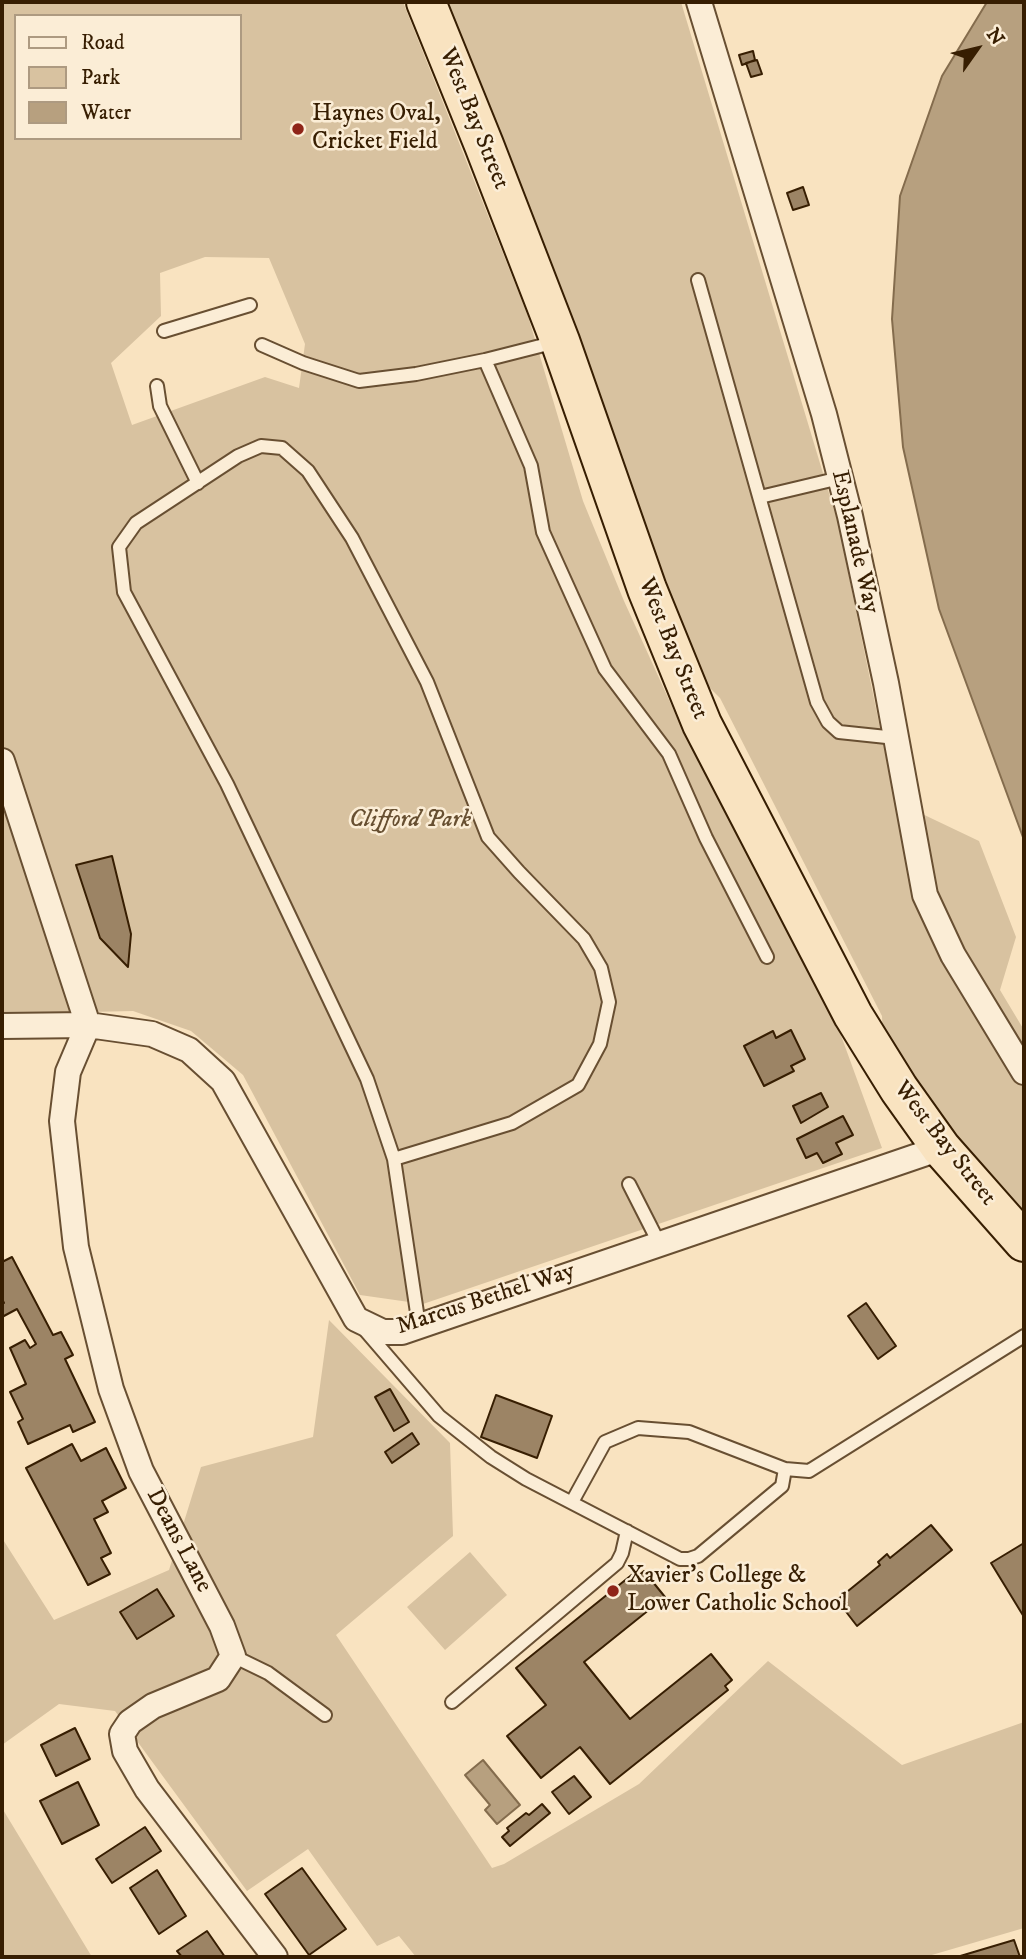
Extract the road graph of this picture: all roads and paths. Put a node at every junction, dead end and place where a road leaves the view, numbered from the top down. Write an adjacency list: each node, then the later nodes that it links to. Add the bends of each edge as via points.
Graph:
1 (426, 2): 6 (highway, West Bay Street)
2 (699, 2): 10 (street, Esplanade Way)
3 (698, 279): 12 (lane)
4 (250, 305): 5 (lane)
5 (164, 331)
6 (559, 341): 8 (lane); 19 (highway, West Bay Street, via 647,589 702,724 853,1015)
7 (262, 345): 8 (lane, via 359,381)
8 (485, 360): 15 (lane, via 531,466 543,531 605,669 669,754)
9 (157, 386): 11 (lane, via 160,406)
10 (840, 478): 12 (lane); 13 (street, Esplanade Way)
11 (198, 483): 20 (lane, via 136,523 119,547 124,592 227,784 367,1079); 20 (lane, via 261,446 282,448 308,471 352,538 427,682 488,837 584,939 601,968 609,1002 600,1044 578,1085 512,1123)
12 (760, 497): 13 (lane, via 817,702 828,722 839,732)
13 (896, 738): 18 (street, Esplanade Way, via 925,895 953,955)
14 (4, 775): 16 (street)
15 (767, 957)
16 (88, 1025): 17 (street); 24 (street, via 152,1034 189,1050 223,1081); 30 (street, Deans Lane, via 68,1072 62,1121 76,1247 111,1390 141,1471 222,1626)
17 (2, 1026)
18 (1024, 1072)
19 (941, 1148): 22 (highway, West Bay Street); 23 (street, Marcus Bethel Way)
20 (394, 1159): 25 (lane)
21 (629, 1184): 23 (lane)
22 (1024, 1241)
23 (659, 1243): 25 (street, Marcus Bethel Way)
24 (356, 1319): 25 (street, Marcus Bethel Way, via 383,1332); 28 (lane, via 439,1416 491,1457)
25 (419, 1326)
26 (1024, 1336): 27 (lane, via 809,1471)
27 (785, 1469): 28 (lane, via 689,1432 638,1428 605,1442); 29 (lane, via 782,1486 698,1556 680,1559)
28 (572, 1502): 29 (lane)
29 (627, 1531): 31 (lane, via 617,1563)
30 (233, 1657): 32 (lane, via 268,1673); 33 (street, via 218,1679 153,1706 130,1722 122,1734 125,1751 147,1789)
31 (452, 1702)
32 (325, 1716)
33 (275, 1957)

